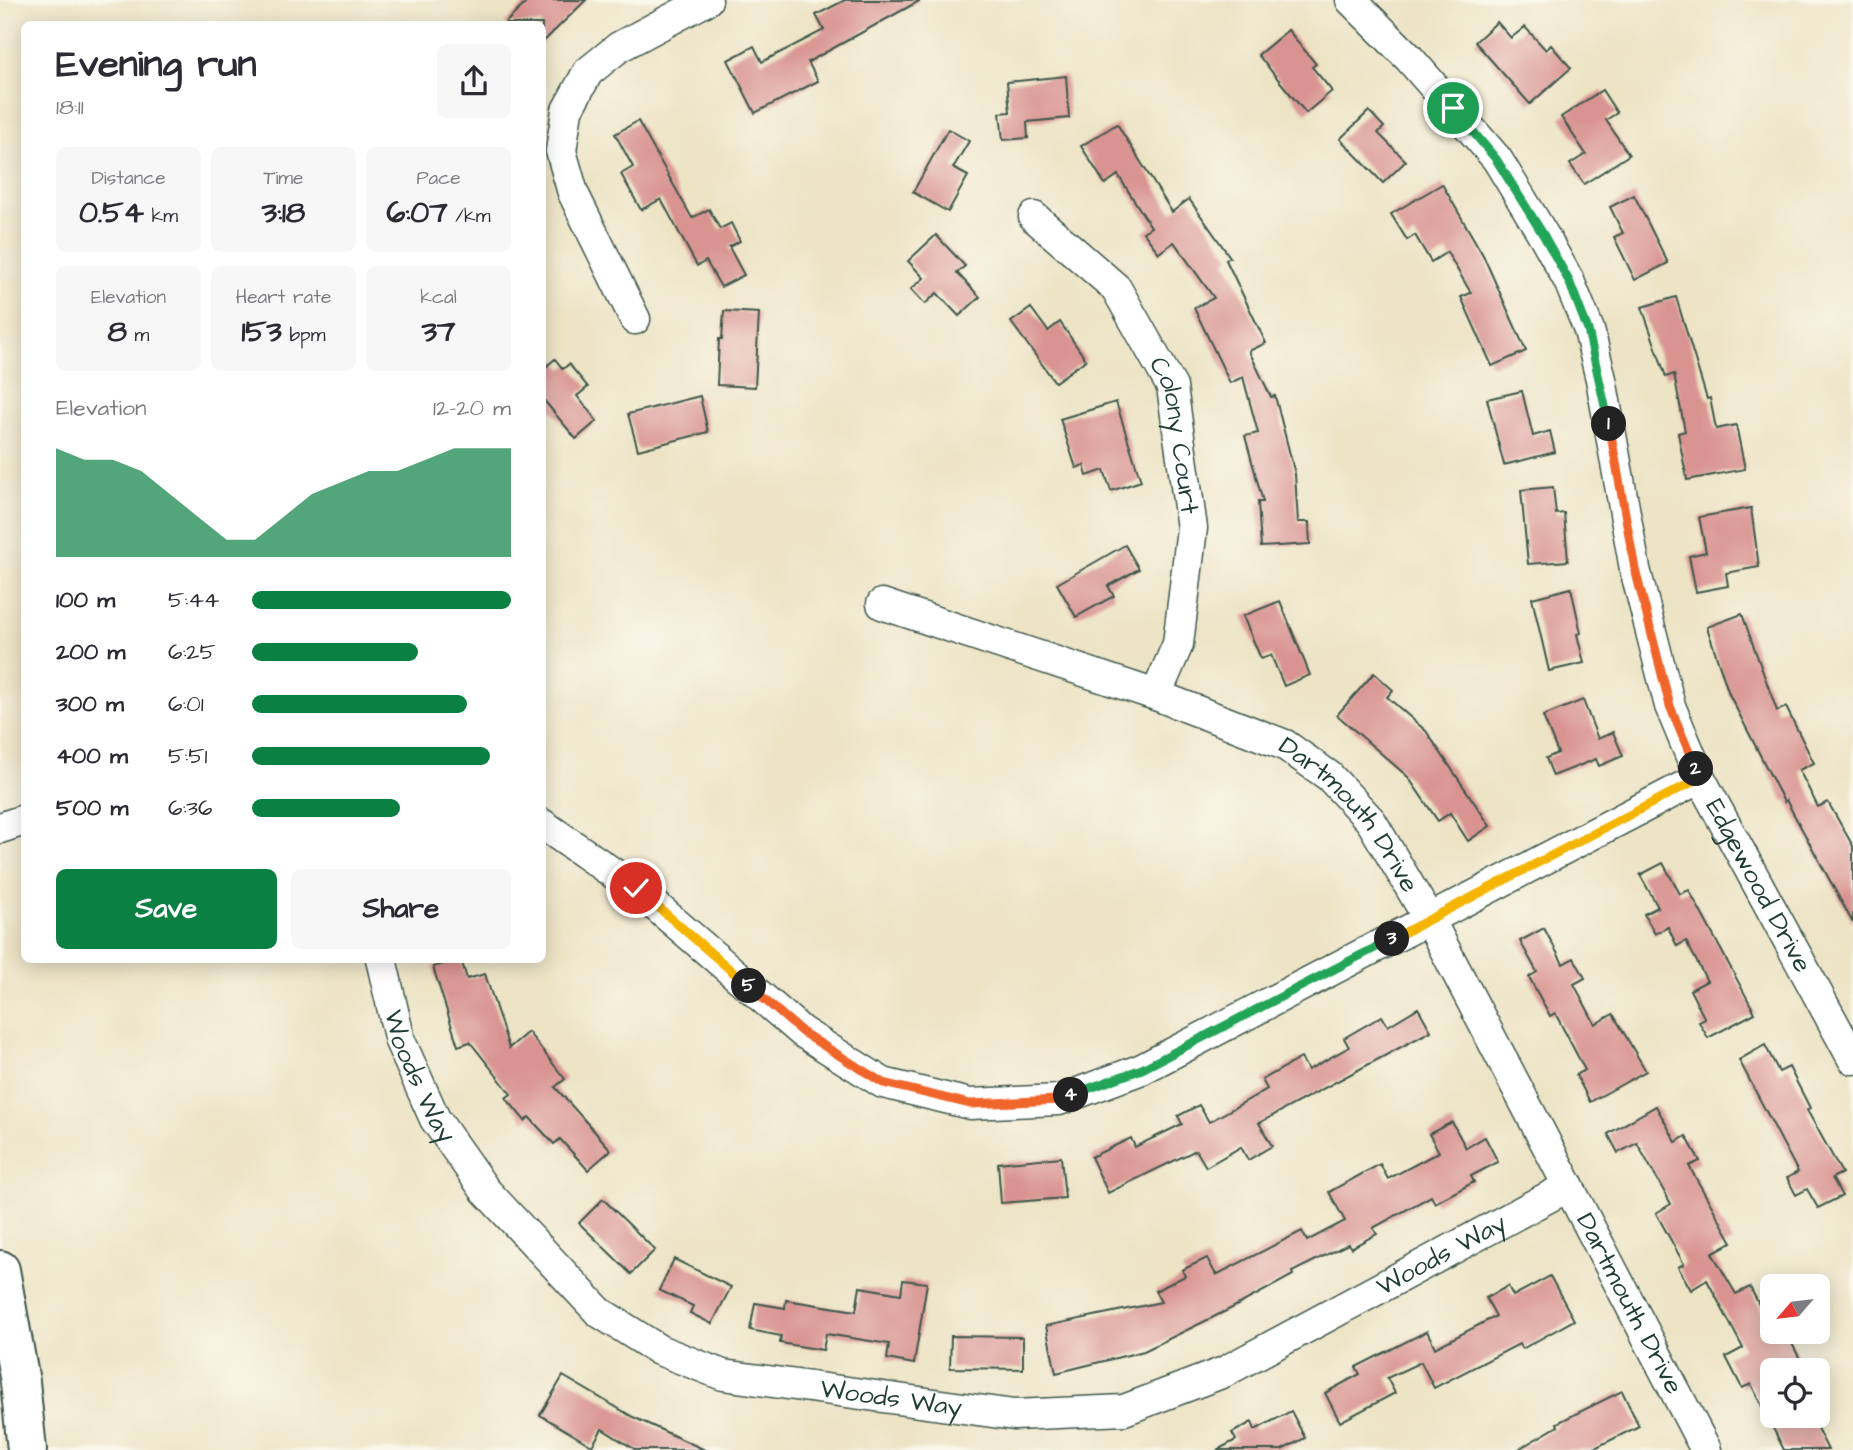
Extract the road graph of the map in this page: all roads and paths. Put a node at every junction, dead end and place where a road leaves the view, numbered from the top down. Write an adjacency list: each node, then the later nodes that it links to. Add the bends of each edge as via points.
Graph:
1 (707, 0): 4 (street, via 619,47 588,72 567,110 561,151 573,192)
2 (1351, 0): 7 (street, Edgewood Drive, via 1409,58 1496,159 1569,281 1601,379 1635,569 1670,706)
3 (1034, 217): 6 (street, Colony Court, via 1116,288 1172,387 1192,528 1178,644)
4 (635, 318)
5 (882, 604): 6 (street, Dartmouth Drive)
6 (1156, 695): 11 (street, Dartmouth Drive, via 1285,745 1329,776 1371,821)
7 (1700, 778): 11 (street); 13 (street, Edgewood Drive)
8 (21, 821): 10 (street)
9 (546, 827): 11 (street, via 636,888 802,1032 883,1083 970,1104 1059,1100 1142,1069)
10 (0, 828)
11 (1429, 919): 14 (street, Dartmouth Drive)
12 (383, 963): 14 (street, Woods Way, via 400,1041 430,1108 485,1190 599,1312 659,1350 723,1375 1014,1415 1124,1409 1224,1373)
13 (1853, 1059)
14 (1569, 1186): 17 (street, Dartmouth Drive)
15 (0, 1270): 16 (main road)
16 (27, 1450)
17 (1706, 1450)

